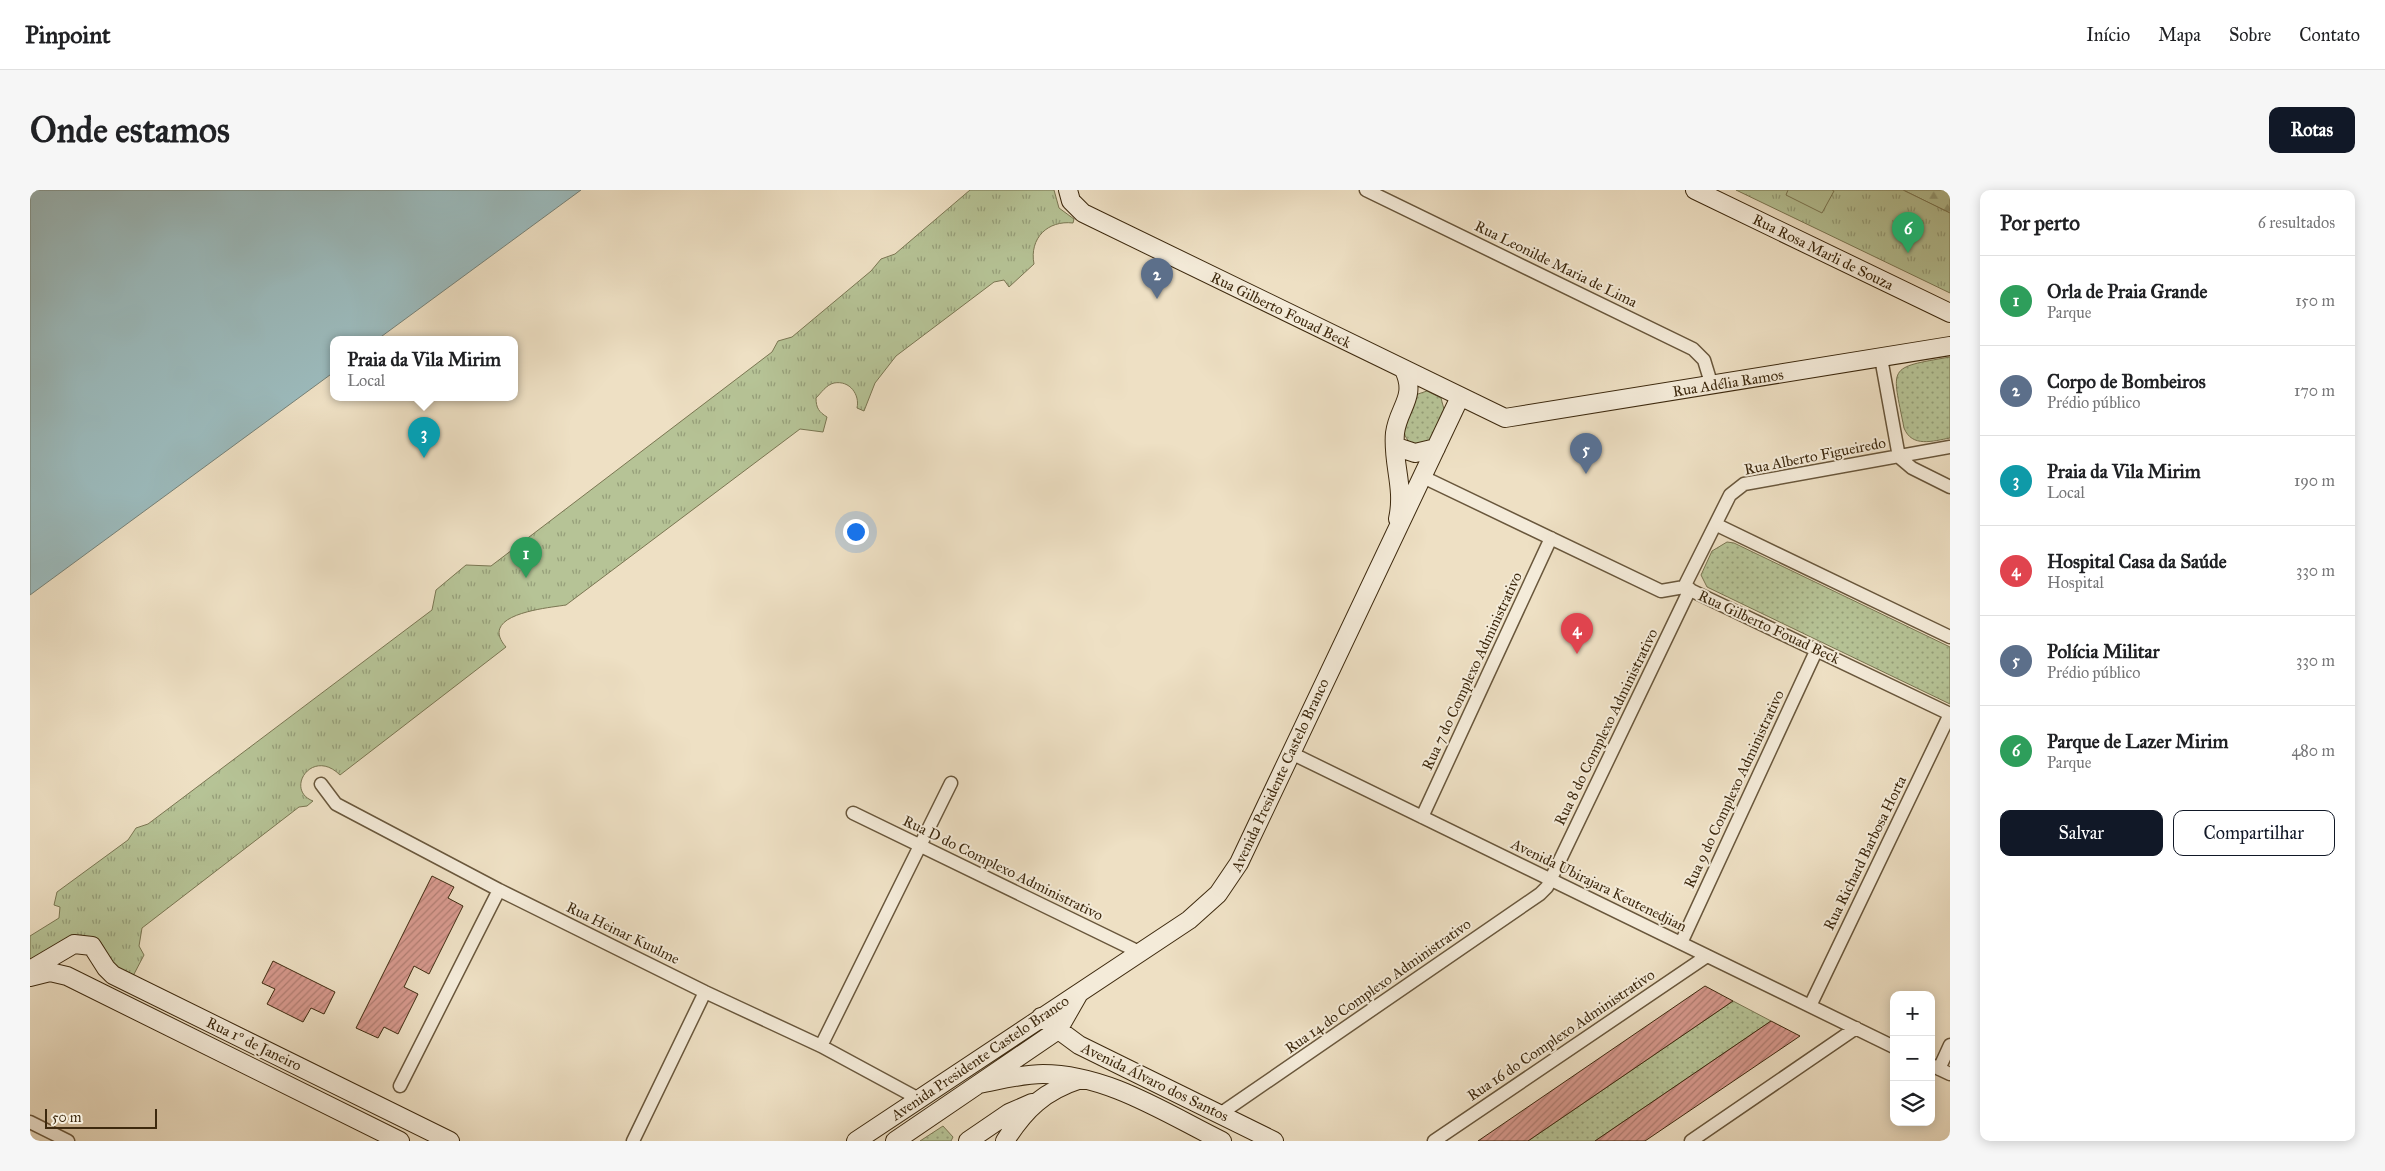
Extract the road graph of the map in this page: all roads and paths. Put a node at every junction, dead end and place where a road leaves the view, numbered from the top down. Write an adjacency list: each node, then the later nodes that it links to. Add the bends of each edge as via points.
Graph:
1 (1068, 190): 7 (street, Rua Gilberto Fouad Beck, via 1071,201 1083,213)
2 (1366, 190): 9 (street, Rua Leonilde Maria de Lima, via 1693,348 1704,360)
3 (1695, 190): 4 (street, Rua Rosa Marli de Souza)
4 (1950, 313)
5 (1950, 346): 6 (street, Rua Adélia Ramos)
6 (1881, 358): 9 (street, Rua Adélia Ramos); 16 (street)
7 (1404, 370): 8 (street, Rua Gilberto Fouad Beck); 10 (street)
8 (1429, 382): 10 (street, via 1417,386); 11 (street, Rua Gilberto Fouad Beck)
9 (1712, 386): 12 (street, Rua Adélia Ramos)
10 (1409, 394): 13 (street, Avenida Presidente Castelo Branco)
11 (1460, 397): 12 (street, Rua Gilberto Fouad Beck); 14 (street, Avenida Presidente Castelo Branco)
12 (1506, 418)
13 (1398, 440): 14 (street, via 1415,453); 17 (street, via 1407,461); 20 (street, Avenida Presidente Castelo Branco, via 1395,450 1401,492)
14 (1436, 448): 17 (street, Avenida Presidente Castelo Branco)
15 (1950, 448): 16 (street, Rua Alberto Figueiredo)
16 (1899, 457): 18 (street, via 1912,468); 19 (street, Rua Alberto Figueiredo, via 1744,484 1730,495)
17 (1423, 476): 20 (street, Avenida Presidente Castelo Branco, via 1409,509); 21 (street, Rua Gilberto Fouad Beck)
18 (1950, 487)
19 (1717, 525): 22 (street, Rua Alberto Figueiredo); 23 (street)
20 (1397, 527): 26 (street, Avenida Presidente Castelo Branco)
21 (1551, 538): 22 (street, Rua Gilberto Fouad Beck, via 1661,591); 30 (street, Rua 7 do Complexo Administrativo)
22 (1687, 588): 24 (street, Rua Gilberto Fouad Beck); 32 (street, Rua 8 do Complexo Administrativo)
23 (1950, 637)
24 (1817, 649): 25 (street, Rua Gilberto Fouad Beck); 34 (street, Rua 9 do Complexo Administrativo)
25 (1950, 714): 44 (street, Rua Richard Barbosa Horta)
26 (1291, 753): 30 (street, Avenida Ubirajara Keutenedjian); 36 (street, Avenida Presidente Castelo Branco, via 1239,864 1222,889 1189,920)
27 (951, 783): 31 (street)
28 (321, 784): 33 (street, Rua Heinar Kuulme, via 336,804)
29 (853, 813): 31 (street, Rua D do Complexo Administrativo)
30 (1422, 817): 32 (street, Avenida Ubirajara Keutenedjian)
31 (920, 846): 36 (street, Rua D do Complexo Administrativo); 51 (street)
32 (1551, 880): 34 (street, Avenida Ubirajara Keutenedjian); 58 (street, Rua 14 do Complexo Administrativo, via 1540,894)
33 (499, 890): 41 (street, Rua Heinar Kuulme); 55 (street)
34 (1681, 943): 37 (street, Avenida Ubirajara Keutenedjian)
35 (68, 946): 38 (street); 39 (street, via 64,960); 43 (street, Rua 1º de Janeiro, via 80,943 92,946 113,975)
36 (1139, 952): 42 (street, Avenida Presidente Castelo Branco)
37 (1707, 956): 44 (street, Avenida Ubirajara Keutenedjian); 70 (street, Rua 16 do Complexo Administrativo)
38 (30, 970)
39 (67, 976): 40 (street, via 50,972); 46 (street, Rua 1º de Janeiro)
40 (30, 977)
41 (705, 992): 51 (street, Rua Heinar Kuulme); 63 (street)
42 (1079, 992): 45 (street, Avenida Presidente Castelo Branco); 48 (street, Avenida Presidente Castelo Branco)
43 (163, 999): 46 (street); 62 (street, Rua 1º de Janeiro)
44 (1810, 1006): 47 (street, Avenida Ubirajara Keutenedjian)
45 (1041, 1017): 48 (street, Avenida Álvaro dos Santos); 56 (street, Avenida Presidente Castelo Branco)
46 (153, 1018): 61 (street, Rua 1º de Janeiro)
47 (1856, 1028): 49 (street, Avenida Ubirajara Keutenedjian); 71 (street)
48 (1058, 1030): 54 (street, Avenida Presidente Castelo Branco); 58 (street, Avenida Álvaro dos Santos, via 1079,1045)
49 (1890, 1045)
50 (1950, 1045): 52 (street)
51 (821, 1046): 56 (street, Rua Heinar Kuulme)
52 (1940, 1069)
53 (1089, 1081): 54 (street, Avenida Álvaro dos Santos, via 1042,1074); 57 (street, via 1067,1084); 68 (street, Avenida Álvaro dos Santos, via 1121,1091)
54 (979, 1084): 65 (street, Avenida Presidente Castelo Branco)
55 (400, 1086)
56 (919, 1099): 64 (street, Avenida Presidente Castelo Branco)
57 (1035, 1102): 66 (street, via 1009,1113); 67 (street)
58 (1220, 1114): 69 (street, Avenida Álvaro dos Santos)
59 (30, 1122): 60 (street)
60 (63, 1140)
61 (400, 1141)
62 (450, 1141)
63 (633, 1141)
64 (856, 1141)
65 (895, 1141)
66 (968, 1141)
67 (1004, 1141)
68 (1222, 1141)
69 (1274, 1141)
70 (1434, 1141)
71 (1691, 1141)

